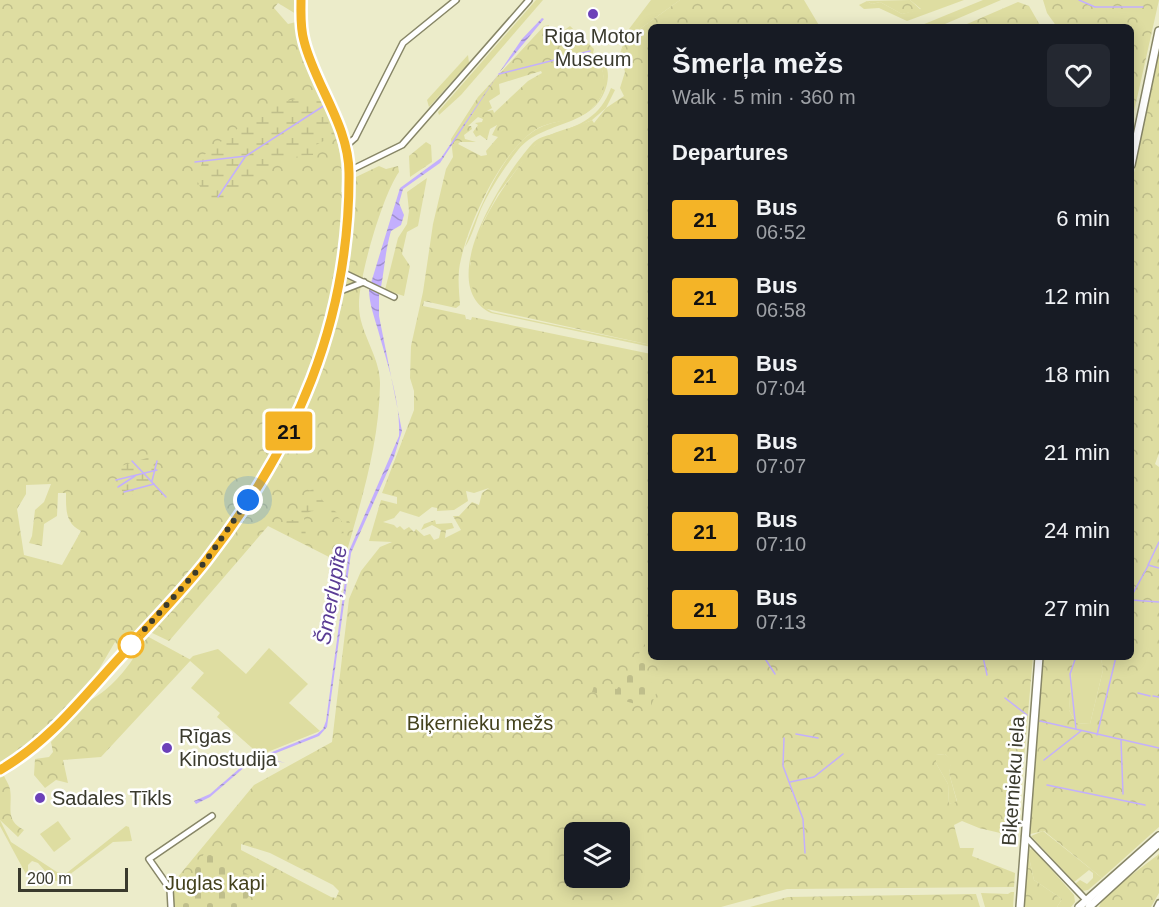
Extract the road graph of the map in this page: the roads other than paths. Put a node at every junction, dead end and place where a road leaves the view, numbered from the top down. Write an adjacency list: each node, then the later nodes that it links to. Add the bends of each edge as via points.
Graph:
1 (301, 0): 5 (street, via 304,43)
2 (456, 0): 5 (street, via 403,43 355,138)
3 (529, 0): 7 (street, via 407,140 393,151)
4 (1159, 31): 6 (main road)
5 (346, 146): 7 (street)
6 (1134, 151)
7 (349, 171): 8 (street)
8 (342, 272): 9 (street); 10 (street)
9 (364, 282): 10 (street); 11 (street)
10 (338, 292): 13 (street, via 306,398 235,521 205,562 45,738 27,755)
11 (394, 297)
12 (1039, 660): 15 (main road, Biķernieku iela)
13 (0, 770)
14 (212, 816): 20 (street, via 149,859 170,889)
15 (1025, 836): 19 (street); 21 (main road, Biķernieku iela)
16 (1159, 836): 19 (main road)
17 (1159, 843): 19 (main road)
18 (1159, 903): 23 (street)
19 (1089, 905): 22 (main road)
20 (171, 907)
21 (1020, 907)
22 (1079, 907)
23 (1156, 907)

